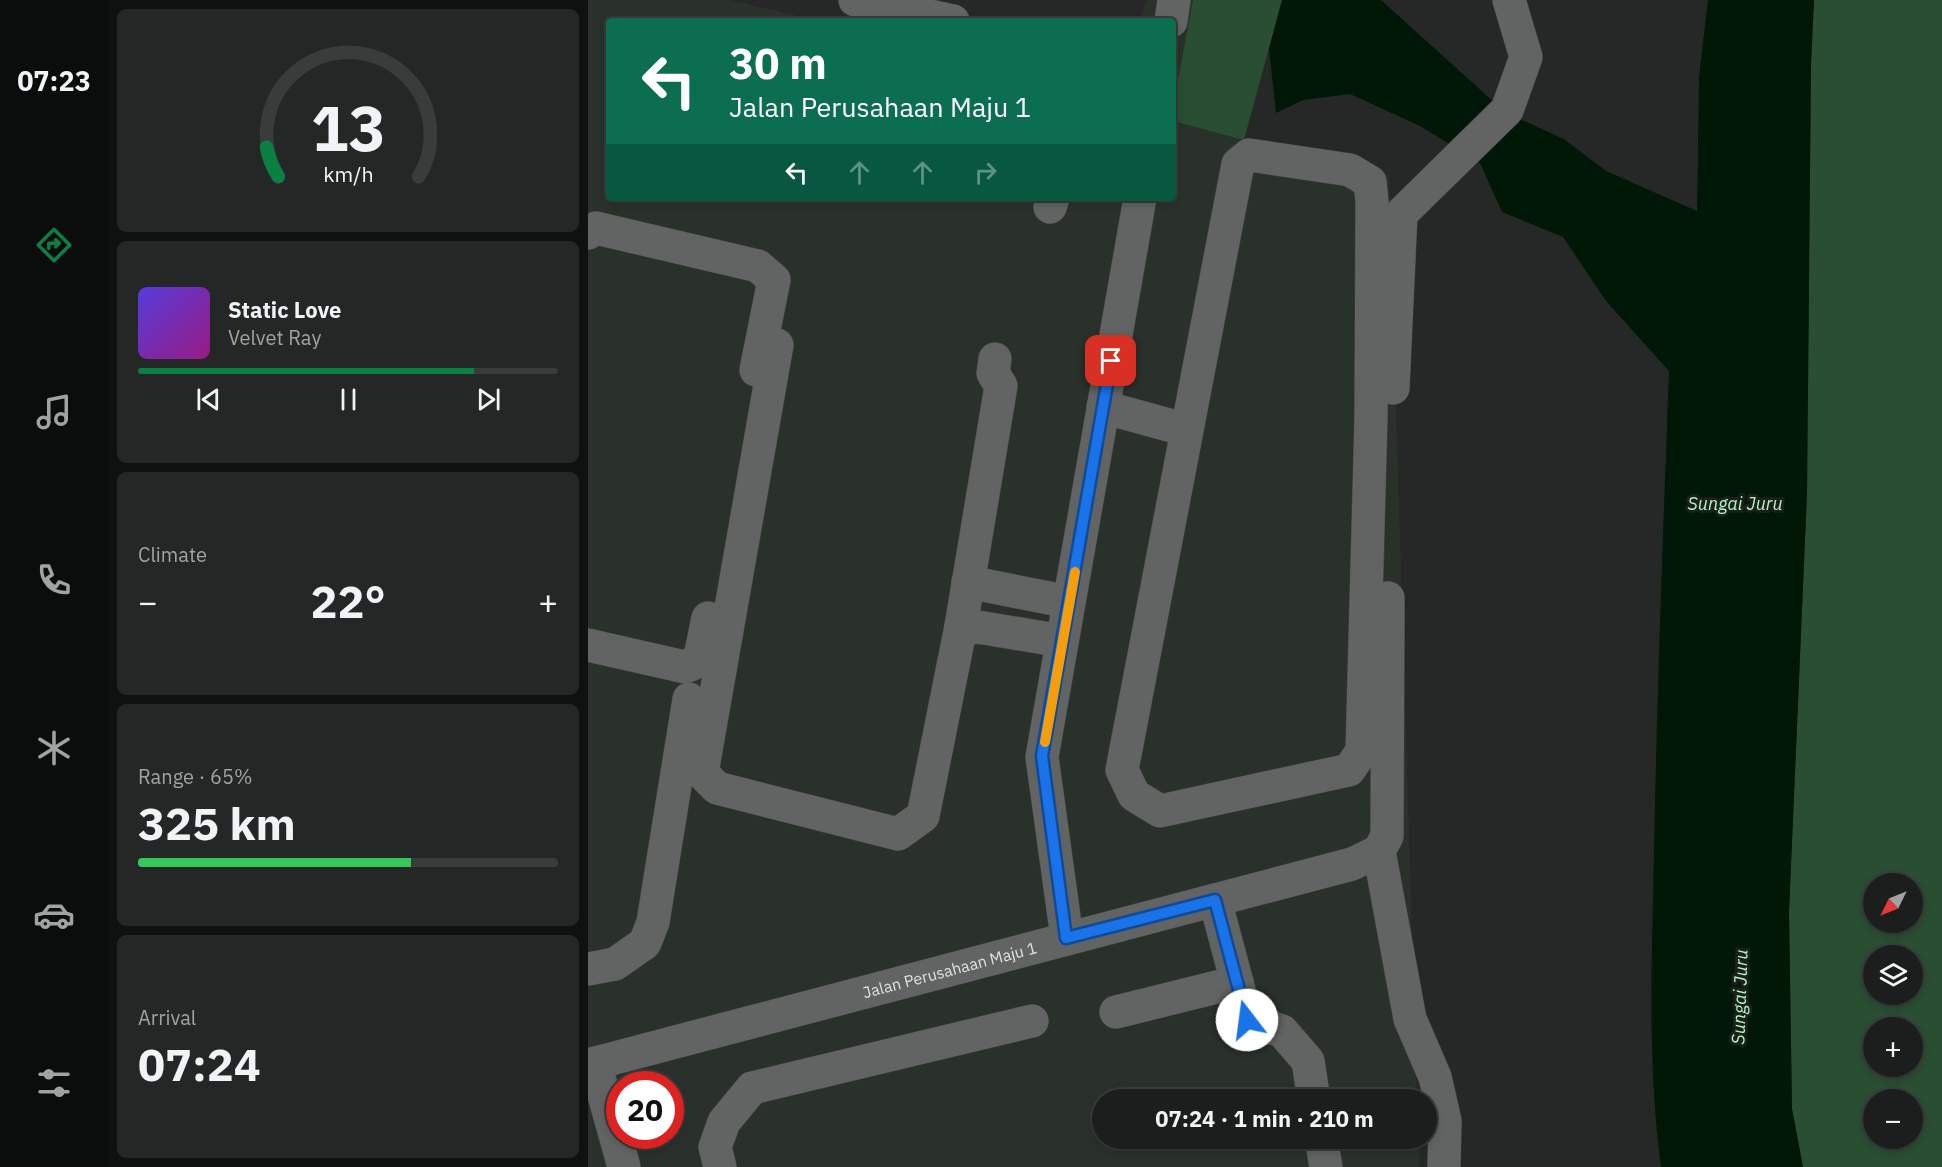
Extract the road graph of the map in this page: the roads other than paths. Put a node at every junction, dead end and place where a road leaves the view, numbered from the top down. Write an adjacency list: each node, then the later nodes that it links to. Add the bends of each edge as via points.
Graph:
1 (855, 0): 4 (street)
2 (1174, 0): 5 (street)
3 (1509, 0): 18 (street, via 1526,57 1507,110 1401,214 1389,483 1387,836)
4 (939, 18)
5 (1171, 18)
6 (1139, 201): 10 (street)
7 (588, 233): 16 (street, via 596,228 758,266 774,280 699,661 685,667)
8 (777, 345): 14 (street, via 702,773 717,788 898,834 923,816)
9 (995, 359): 12 (street, via 993,373 1001,386)
10 (1103, 407): 11 (street); 13 (street)
11 (1187, 430): 11 (street, via 1122,770 1134,795 1160,811 1349,770 1362,751 1371,417 1370,182 1350,170 1249,154 1238,164)
12 (968, 582): 13 (street); 14 (street)
13 (1069, 603): 15 (street)
14 (961, 626): 15 (street)
15 (1062, 641): 20 (street, via 1042,756)
16 (588, 645)
17 (689, 699): 21 (street, via 649,933 645,943 615,964)
18 (1378, 851): 19 (street, Jalan Perusahaan Maju 1, via 1352,864); 31 (street, via 1410,1019 1435,1077 1445,1121)
19 (1215, 900): 20 (street, Jalan Perusahaan Maju 1); 22 (street)
20 (1066, 938): 25 (street, Jalan Perusahaan Maju 1)
21 (588, 969)
22 (1237, 982): 23 (street); 26 (street, via 1247,1020 1282,1031 1308,1061)
23 (1116, 1012)
24 (1032, 1021): 29 (street, via 753,1088 724,1122 715,1147)
25 (591, 1064): 28 (street)
26 (1312, 1089)
27 (1323, 1149): 30 (street)
28 (624, 1167)
29 (720, 1167)
30 (1326, 1167)
31 (1444, 1167)

